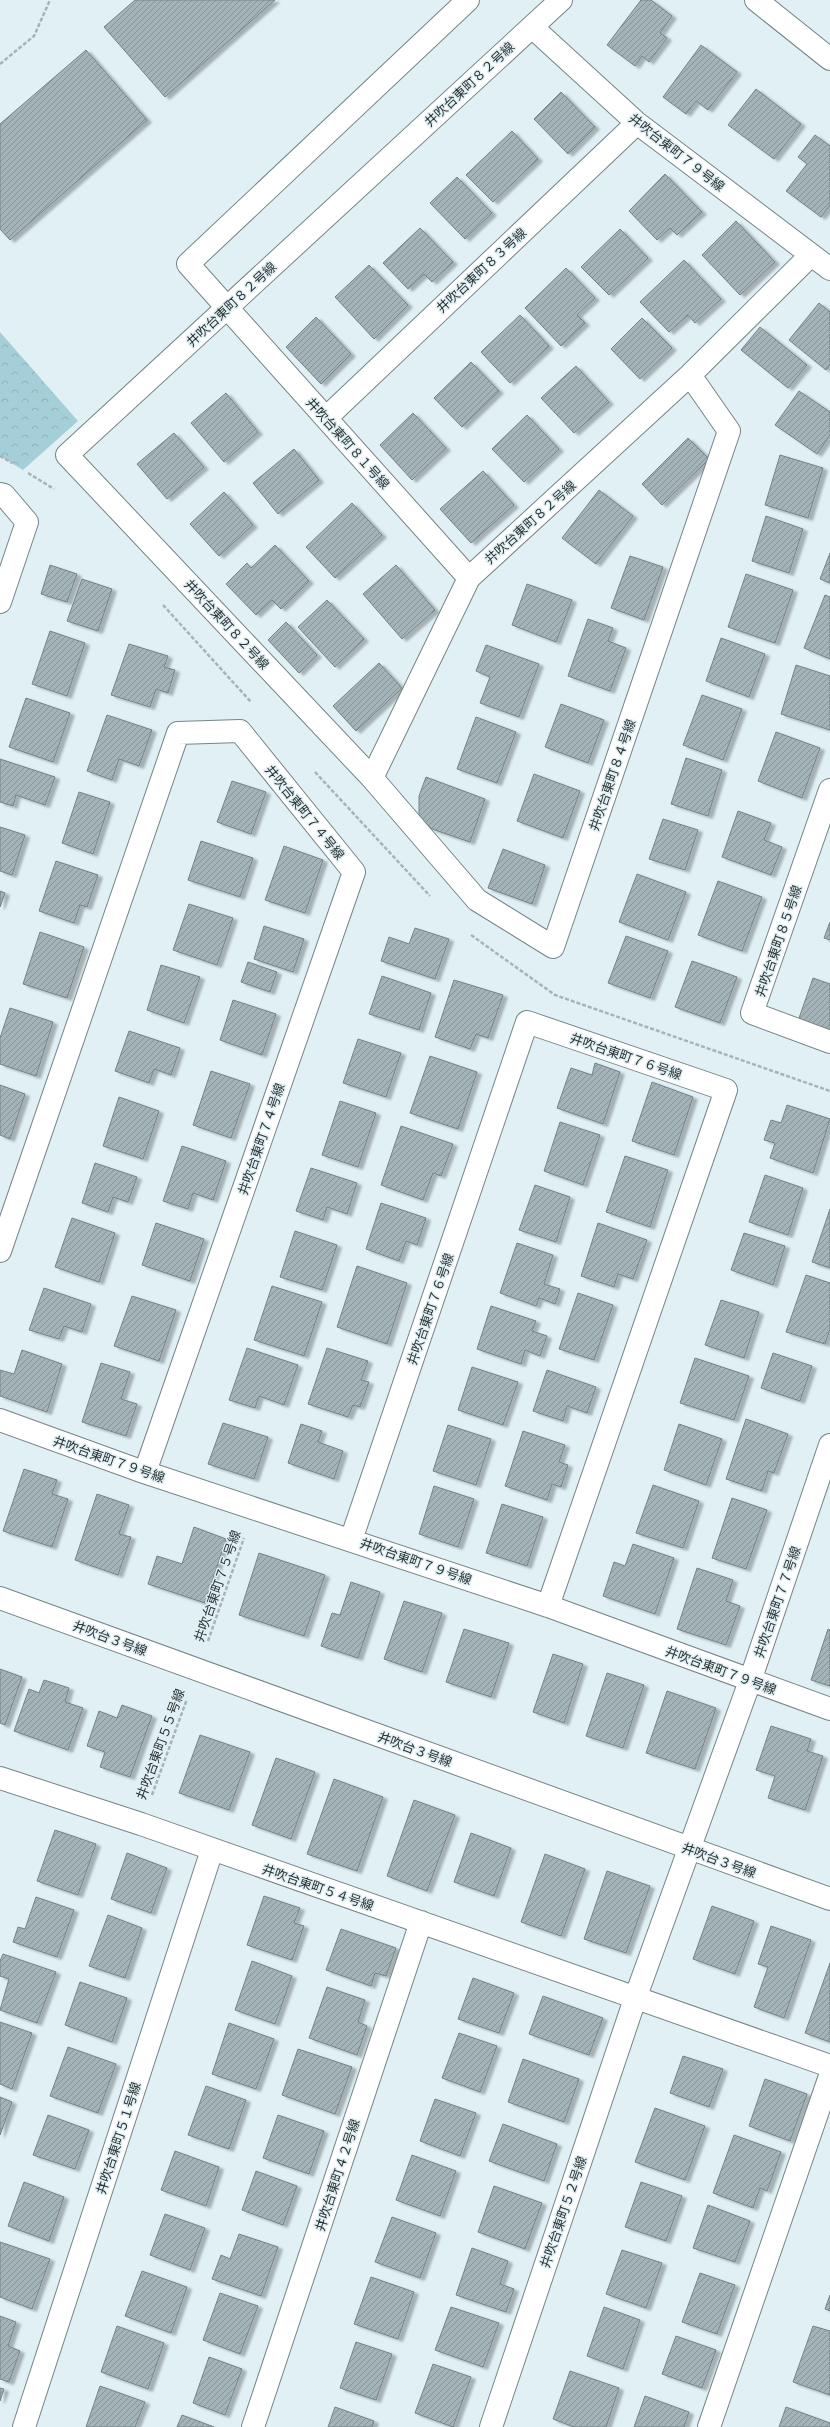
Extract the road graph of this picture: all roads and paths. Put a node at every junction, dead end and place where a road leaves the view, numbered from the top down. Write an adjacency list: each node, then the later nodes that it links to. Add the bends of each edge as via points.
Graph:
1 (50, 0): 7 (path, via 34,36)
2 (468, 0): 11 (street, 井吹台東町８１号線, via 188,264)
3 (561, 0): 5 (street, 井吹台東町８２号線)
4 (756, 0): 6 (street)
5 (532, 27): 8 (street, 井吹台東町７９号線); 11 (street, 井吹台東町８２号線)
6 (830, 59)
7 (0, 64)
8 (637, 123): 9 (street, 井吹台東町７９号線); 13 (street, 井吹台東町８３号線)
9 (811, 255): 10 (street, 井吹台東町７９号線); 12 (street, 井吹台東町８２号線)
10 (830, 269)
11 (227, 307): 13 (street, 井吹台東町８１号線); 17 (street, 井吹台東町８２号線, via 67,455)
12 (690, 375): 15 (street, 井吹台東町８２号線); 17 (street, 井吹台東町８４号線, via 729,431 553,947 477,900)
13 (326, 418): 15 (street, 井吹台東町８１号線)
14 (0, 494): 16 (street, via 4,495 27,522)
15 (468, 578): 17 (street, 井吹台東町８２号線)
16 (0, 602)
17 (372, 778)
18 (830, 790): 19 (street, 井吹台東町８５号線, via 752,1013)
19 (830, 1042)
20 (0, 1251): 23 (street, 井吹台東町７４号線, via 178,733 240,732 354,872)
21 (0, 1420): 23 (street, 井吹台東町７９号線)
22 (830, 1445): 29 (street, 井吹台東町７７号線)
23 (145, 1472): 24 (street, 井吹台東町７９号線)
24 (254, 1508): 25 (street, 井吹台東町７９号線); 28 (path, 井吹台東町７５号線)
25 (352, 1540): 27 (street, 井吹台東町７９号線); 27 (street, 井吹台東町７６号線, via 527,1022 726,1090)
26 (0, 1598): 28 (street, 井吹台３号線)
27 (548, 1606): 29 (street, 井吹台東町７９号線)
28 (198, 1670): 32 (path, 井吹台東町５５号線); 33 (street, 井吹台３号線)
29 (750, 1681): 30 (street, 井吹台東町７９号線); 33 (street, 井吹台東町７７号線)
30 (830, 1709)
31 (1, 1782): 32 (street, 井吹台東町５４号線)
32 (141, 1824): 34 (street, 井吹台東町５４号線)
33 (689, 1849): 35 (street, 井吹台３号線); 37 (street, 井吹台東町５２号線)
34 (212, 1850): 36 (street, 井吹台東町５４号線); 40 (street, 井吹台東町５１号線)
35 (830, 1899)
36 (421, 1922): 37 (street, 井吹台東町５４号線); 41 (street, 井吹台東町４２号線)
37 (636, 1996): 38 (street); 42 (street, 井吹台東町５２号線)
38 (830, 2066)
39 (830, 2076): 43 (street)
40 (24, 2427)
41 (253, 2427)
42 (491, 2427)
43 (709, 2427)

